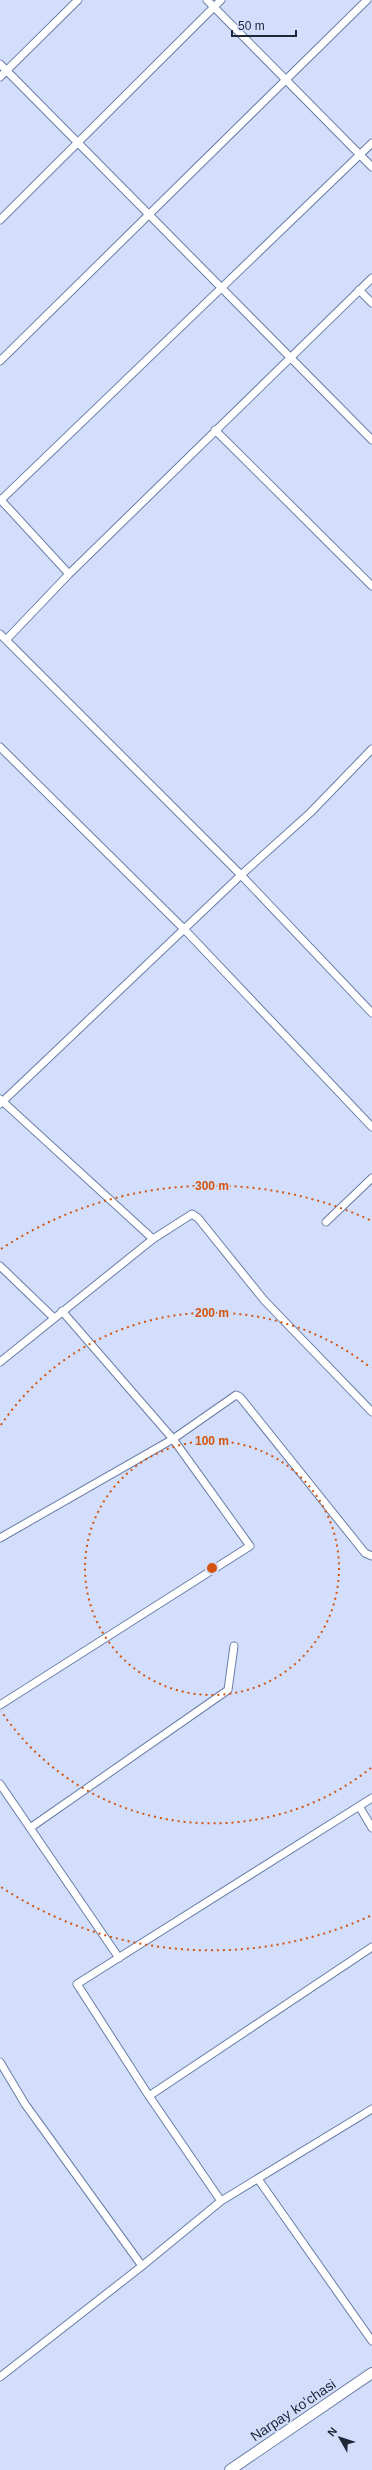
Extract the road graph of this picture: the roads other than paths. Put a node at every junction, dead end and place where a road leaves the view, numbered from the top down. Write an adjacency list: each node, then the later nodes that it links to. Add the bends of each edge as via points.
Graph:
1 (78, 0): 7 (street)
2 (207, 0): 5 (street)
3 (221, 0): 5 (street)
4 (368, 0): 9 (street)
5 (214, 7): 9 (street); 11 (street)
6 (0, 64): 7 (street)
7 (6, 71): 8 (street); 11 (street)
8 (0, 77)
9 (287, 79): 12 (street); 14 (street)
10 (372, 143): 12 (street)
11 (79, 144): 14 (street); 15 (street)
12 (359, 155): 13 (street); 17 (street)
13 (372, 167)
14 (150, 215): 17 (street); 21 (street)
15 (0, 220)
16 (372, 278): 18 (street)
17 (220, 287): 20 (street); 24 (street)
18 (359, 290): 19 (street); 20 (street)
19 (372, 303)
20 (290, 357): 22 (street); 23 (street)
21 (0, 361)
22 (215, 430): 25 (street); 26 (street)
23 (372, 440)
24 (0, 500): 25 (street)
25 (69, 574): 28 (street)
26 (372, 586)
27 (0, 634): 28 (street)
28 (6, 640): 31 (street)
29 (0, 747): 32 (street)
30 (372, 749): 31 (street, via 310,813)
31 (241, 875): 32 (street); 33 (street)
32 (184, 929): 34 (street); 35 (street)
33 (372, 1013)
34 (1, 1101): 38 (street)
35 (372, 1127)
36 (372, 1178): 37 (street)
37 (326, 1222)
38 (153, 1239): 40 (street); 43 (street, via 192,1214 198,1218 264,1300)
39 (0, 1266): 41 (street)
40 (62, 1311): 41 (street); 44 (street)
41 (54, 1318): 42 (street)
42 (0, 1362)
43 (372, 1412)
44 (174, 1439): 45 (street); 46 (street, via 236,1395 240,1397 365,1554); 48 (street, via 250,1546)
45 (0, 1538)
46 (372, 1556)
47 (234, 1646): 52 (street, via 228,1690)
48 (0, 1706)
49 (0, 1784): 52 (street)
50 (372, 1798): 51 (street)
51 (359, 1806): 53 (street); 55 (street)
52 (30, 1828): 55 (street)
53 (372, 1828)
54 (372, 1947): 57 (street)
55 (119, 1958): 57 (street, via 77,1984)
56 (0, 2062): 61 (street, via 25,2104)
57 (149, 2096): 60 (street)
58 (372, 2109): 59 (street)
59 (258, 2179): 60 (street); 62 (street)
60 (222, 2201): 61 (street)
61 (142, 2266): 64 (street)
62 (372, 2341)
63 (372, 2373): 65 (main road, Narpay ko'chasi)
64 (0, 2377)
65 (230, 2470)

